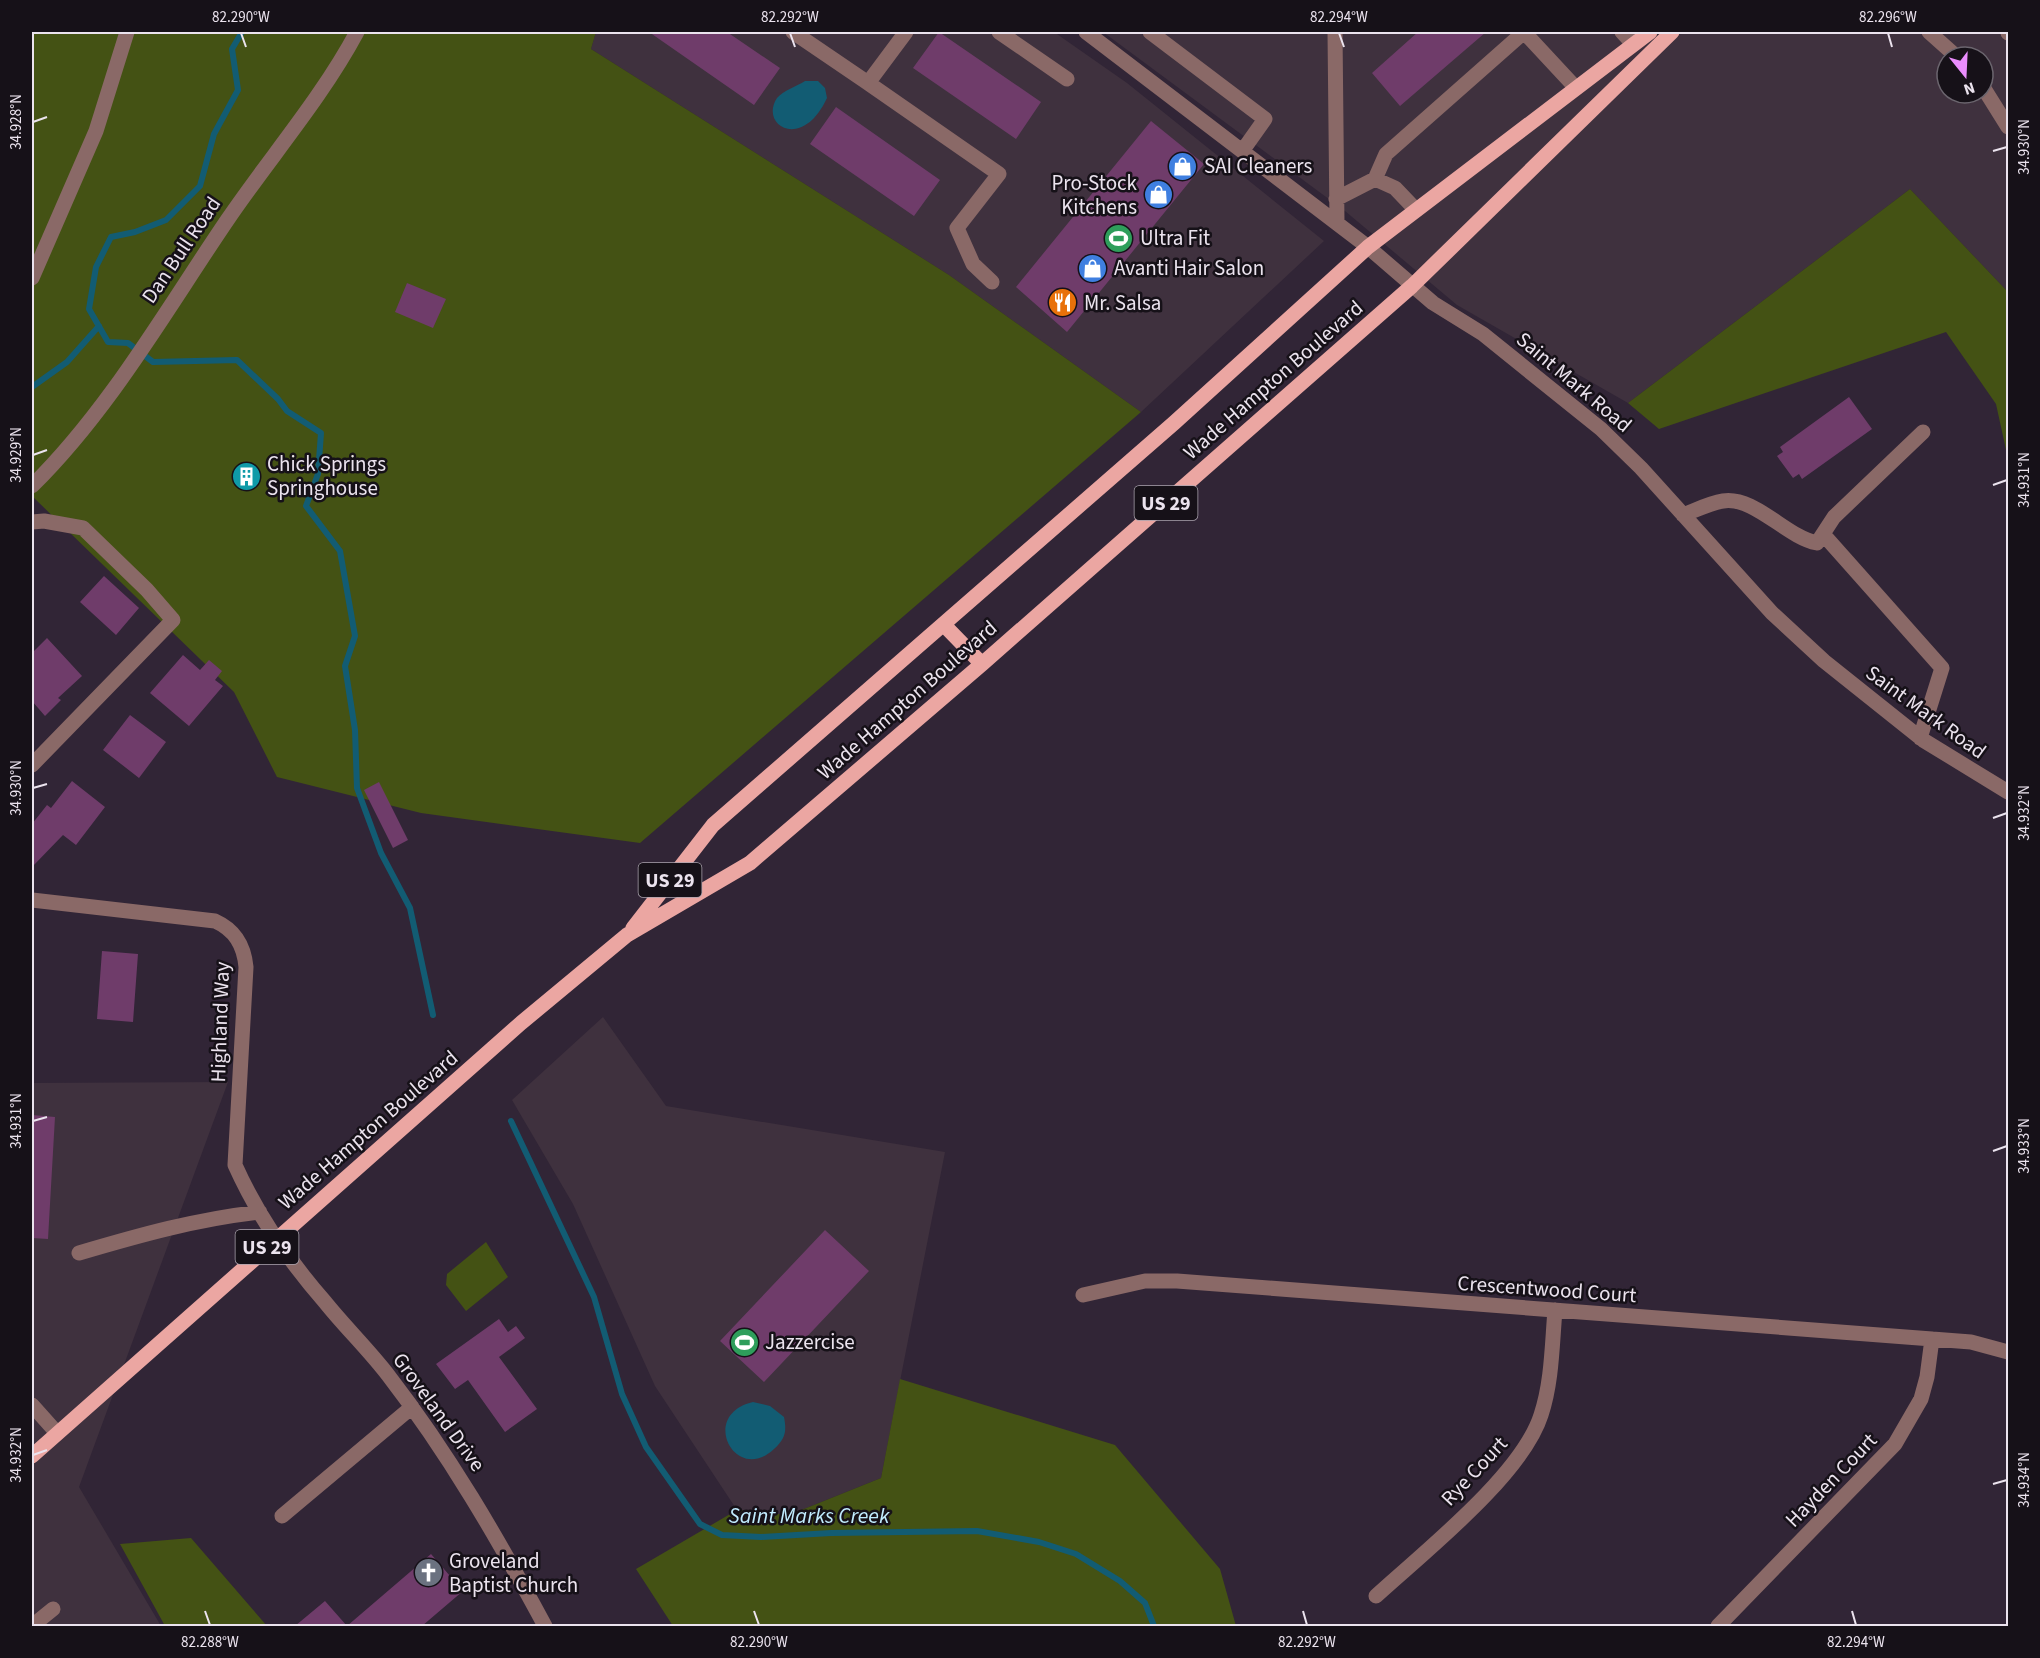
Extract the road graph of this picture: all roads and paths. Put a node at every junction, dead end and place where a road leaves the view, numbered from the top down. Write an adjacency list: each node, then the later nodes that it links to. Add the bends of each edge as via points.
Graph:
1 (127, 32): 26 (street, via 96,131)
2 (357, 32): 30 (street, Dan Bull Road, via 302,121 245,194 79,436)
3 (793, 32): 16 (street)
4 (906, 32): 16 (street)
5 (999, 32): 15 (street)
6 (1086, 32): 20 (street, Saint Mark Road)
7 (1150, 32): 20 (street, via 1265,119)
8 (1335, 32): 22 (street)
9 (1622, 32): 13 (street)
10 (1650, 32): 13 (main road, Wade Hampton Boulevard / US 29)
11 (1672, 32): 28 (main road, Wade Hampton Boulevard / US 29)
12 (1929, 32): 14 (street)
13 (1633, 44): 17 (main road, Wade Hampton Boulevard / US 29)
14 (1944, 45)
15 (1067, 79)
16 (868, 83): 27 (street, via 999,174 957,228 973,264)
17 (1576, 88): 21 (street, via 1524,32 1386,154); 23 (main road, Wade Hampton Boulevard / US 29)
18 (1994, 105): 19 (street)
19 (2008, 128)
20 (1242, 150): 24 (street, Saint Mark Road)
21 (1375, 179): 22 (street); 23 (street, via 1395,188)
22 (1336, 199): 24 (street)
23 (1416, 210): 25 (main road, Wade Hampton Boulevard / US 29)
24 (1337, 223): 25 (street, Saint Mark Road)
25 (1368, 247): 28 (street, Saint Mark Road); 34 (main road, Wade Hampton Boulevard / US 29)
26 (32, 278)
27 (992, 282)
28 (1412, 286): 31 (street, Saint Mark Road, via 1483,334 1601,429); 35 (main road, Wade Hampton Boulevard / US 29)
29 (1923, 432): 33 (street, via 1834,517)
30 (32, 486)
31 (1683, 515): 33 (street, via 1724,501 1739,502 1803,540 1817,543); 36 (street, Saint Mark Road, via 1806,645)
32 (32, 522): 37 (street, via 83,528 173,620)
33 (1823, 534): 36 (street, via 1942,668)
34 (944, 625): 35 (main road); 40 (main road, Wade Hampton Boulevard / US 29, via 713,825)
35 (982, 664): 40 (main road, Wade Hampton Boulevard / US 29, via 750,863)
36 (1920, 738): 38 (street, Saint Mark Road)
37 (32, 765)
38 (2008, 792)
39 (32, 900): 41 (street, Highland Way, via 214,921 237,937 246,967 235,1165)
40 (627, 935): 42 (main road, Wade Hampton Boulevard / US 29)
41 (260, 1212): 42 (street, Highland Way); 43 (street, via 161,1228)
42 (276, 1239): 49 (street, Groveland Drive); 50 (main road, Wade Hampton Boulevard / US 29)
43 (79, 1253)
44 (1083, 1295): 45 (street, Crescentwood Court, via 1136,1282 1177,1281)
45 (1555, 1310): 46 (street, Crescentwood Court); 53 (street, Rye Court, via 1547,1395 1531,1437 1488,1491)
46 (1932, 1339): 47 (street, Crescentwood Court, via 1971,1342); 57 (street, Hayden Court, via 1921,1400 1895,1444)
47 (2008, 1352)
48 (32, 1405): 50 (street)
49 (412, 1407): 52 (street); 56 (street, Groveland Drive, via 466,1484)
50 (57, 1433): 51 (main road, Wade Hampton Boulevard / US 29)
51 (32, 1456)
52 (282, 1516)
53 (1376, 1596)
54 (53, 1609): 55 (street)
55 (32, 1626)
56 (545, 1626)
57 (1718, 1626)

